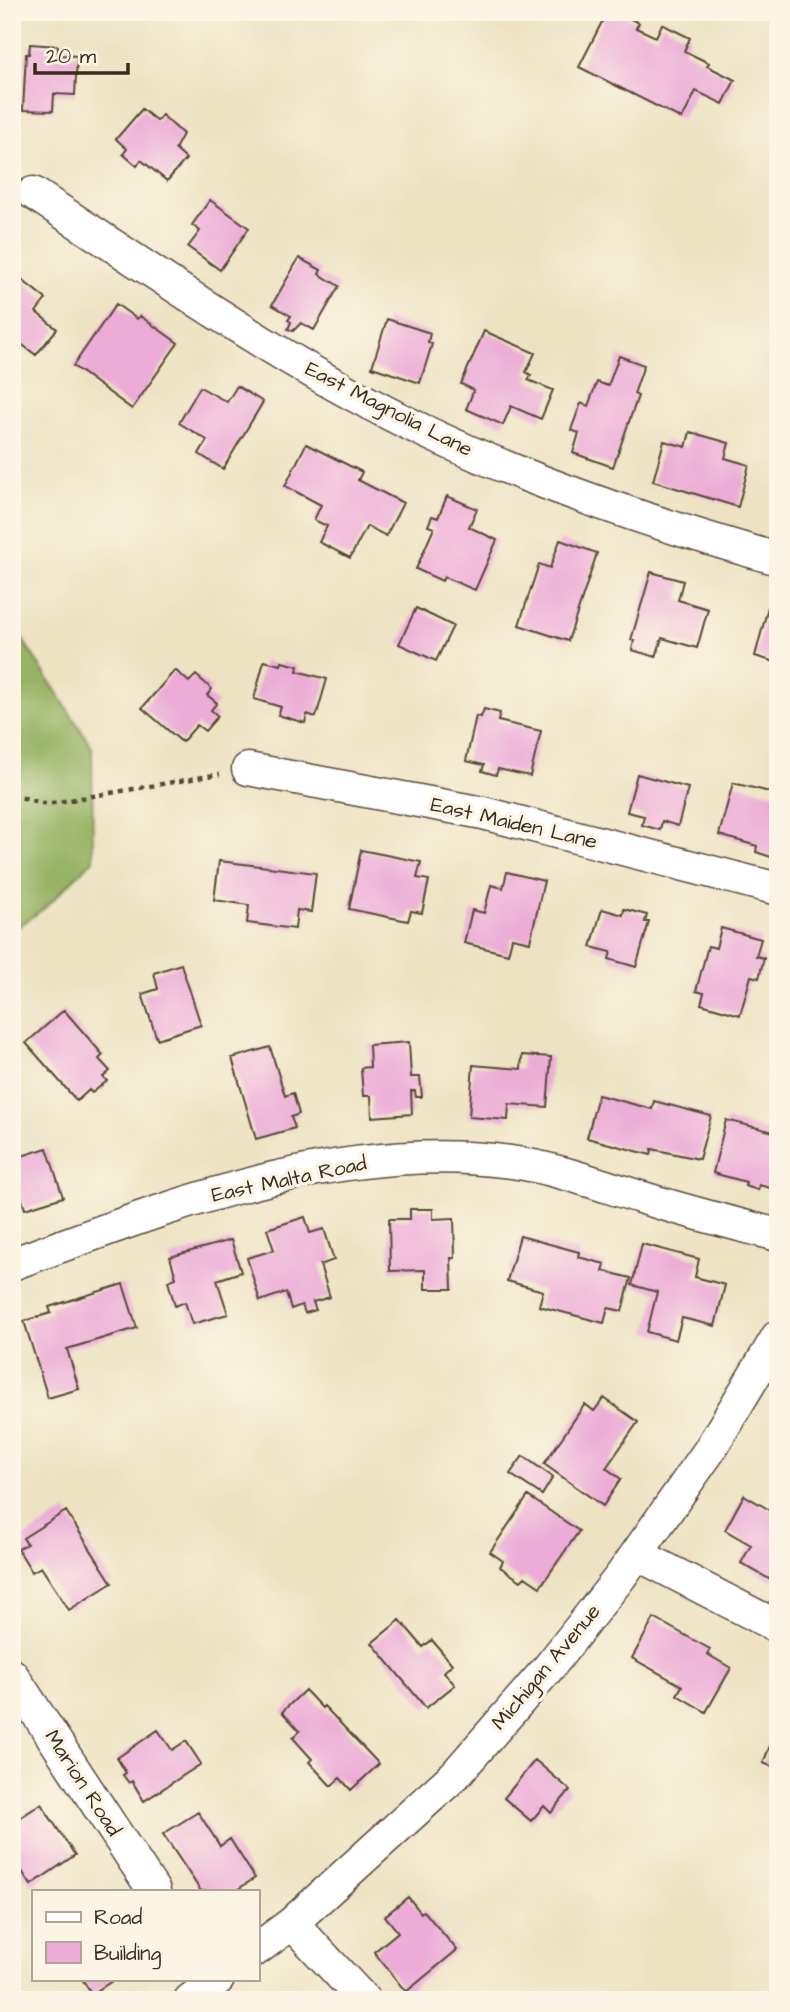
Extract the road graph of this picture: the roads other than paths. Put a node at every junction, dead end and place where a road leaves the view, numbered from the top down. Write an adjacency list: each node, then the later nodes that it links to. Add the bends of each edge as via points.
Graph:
1 (33, 193): 2 (street, East Magnolia Lane, via 297,363 427,432 650,521)
2 (778, 559)
3 (248, 769): 4 (street, East Maiden Lane, via 483,813)
4 (778, 889)
5 (778, 1234): 6 (street, East Malta Road, via 569,1175 514,1162 454,1156 354,1162 252,1183 164,1209)
6 (12, 1264)
7 (778, 1336): 8 (street, Michigan Avenue, via 709,1451)
8 (637, 1553): 9 (street); 12 (street, Michigan Avenue, via 550,1666 455,1774)
9 (778, 1627)
10 (12, 1675): 11 (street, Marion Road)
11 (153, 1890)
12 (292, 1923): 13 (street, Michigan Avenue); 16 (street)
13 (259, 1948)
14 (215, 1980): 15 (street)
15 (190, 2000)
16 (364, 2000)

